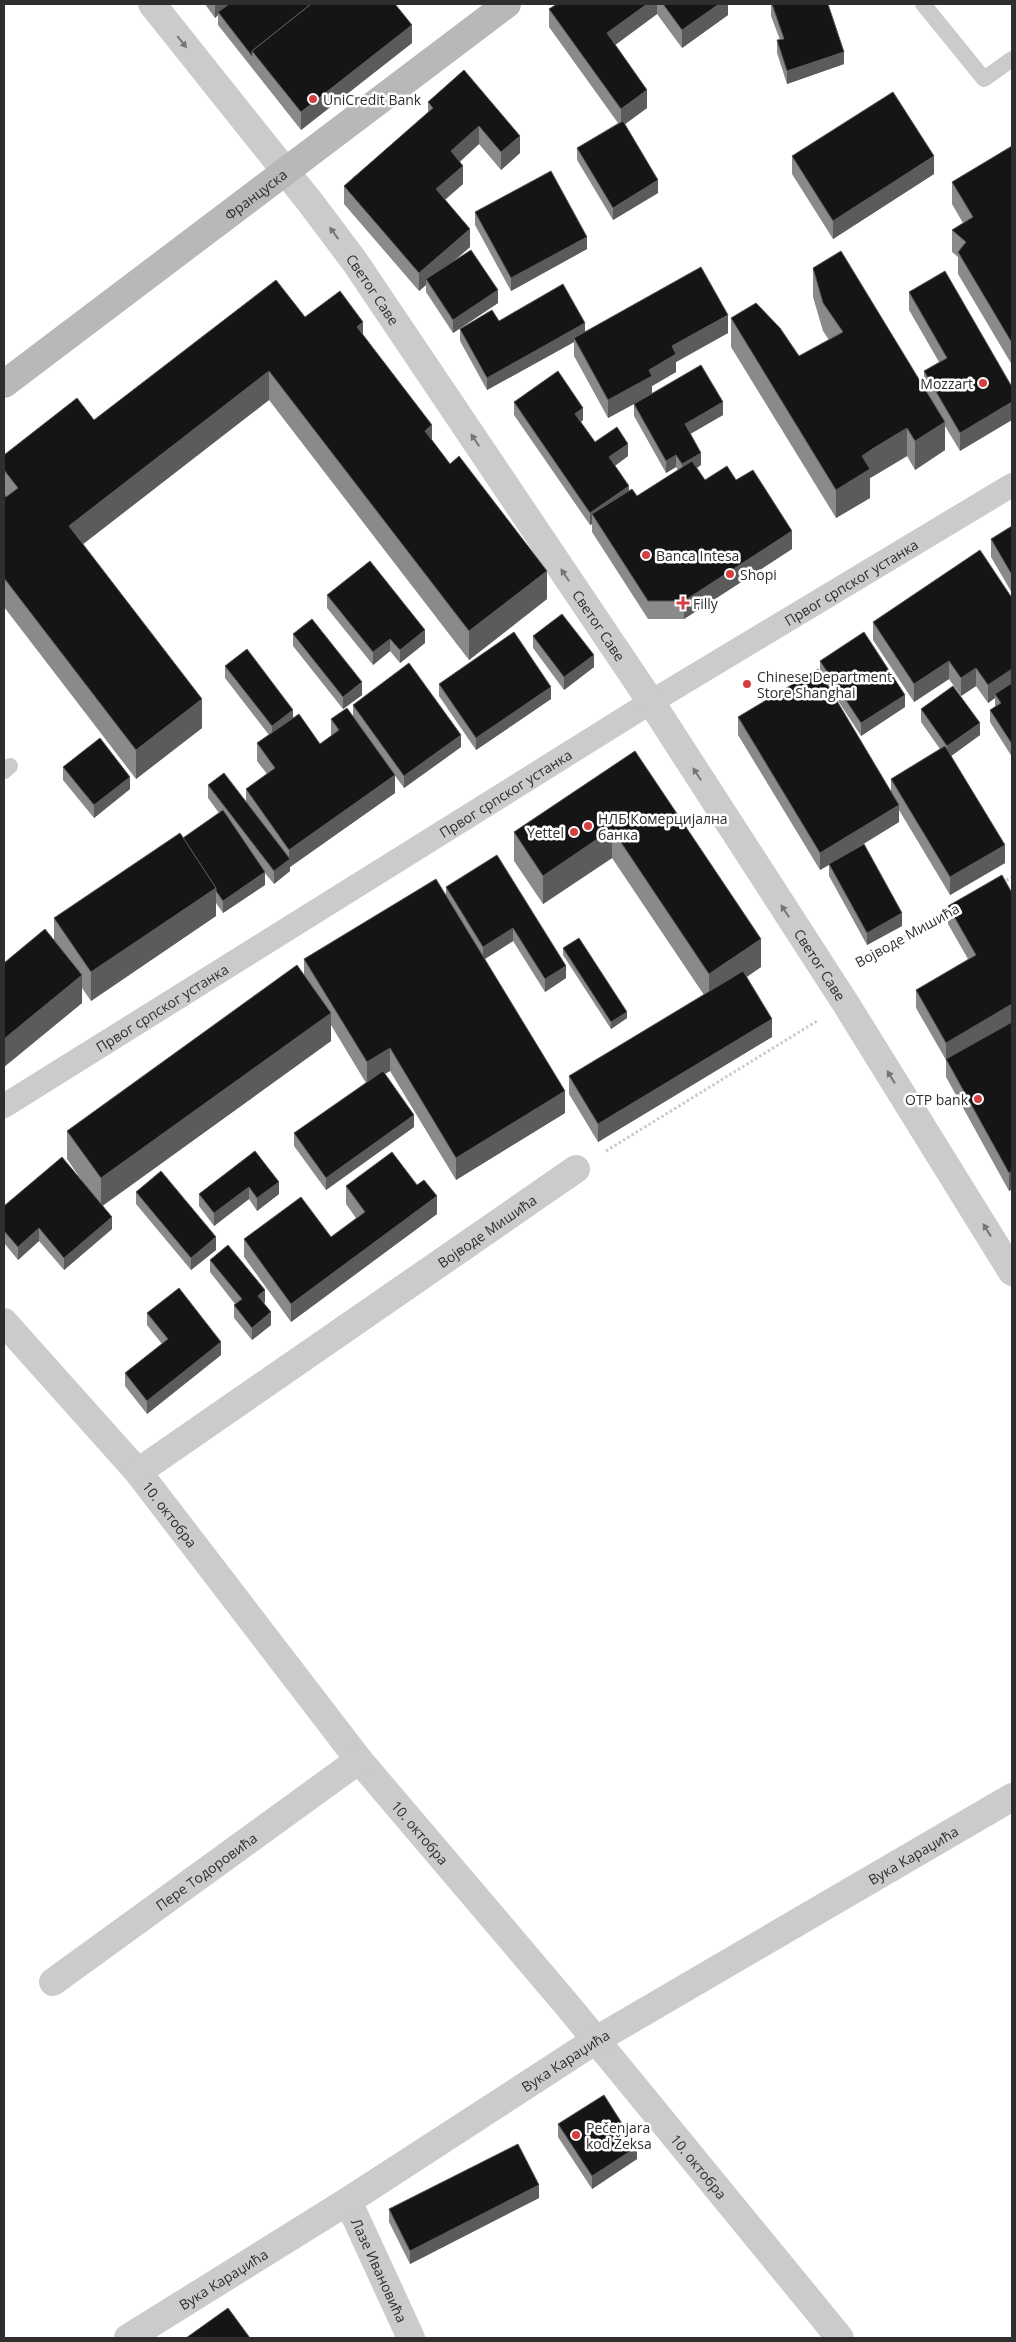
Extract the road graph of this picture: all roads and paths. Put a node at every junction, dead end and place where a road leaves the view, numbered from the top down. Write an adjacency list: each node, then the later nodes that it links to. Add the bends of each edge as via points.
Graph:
1 (152, 4): 5 (street, Светог Саве, one-way to 5)
2 (507, 4): 5 (main road, Француска)
3 (924, 4): 4 (lane, via 984,79)
4 (1012, 59)
5 (286, 172): 6 (main road, Француска); 8 (street, Светог Саве, one-way to 5, via 355,262)
6 (4, 384)
7 (1012, 485): 8 (street, Првог српског устанка)
8 (651, 702): 12 (street, Светог Саве, one-way to 8); 14 (street, Првог српског устанка)
9 (1012, 877): 10 (path)
10 (996, 886)
11 (954, 910): 12 (path, Војводе Мишића)
12 (828, 979): 13 (street, Светог Саве)
13 (846, 1004): 15 (path); 16 (street, Светог Саве, one-way to 13)
14 (4, 1106)
15 (576, 1170): 18 (street, Војводе Мишића)
16 (1012, 1272)
17 (4, 1322): 18 (street, 10. октобра)
18 (138, 1472): 19 (street, 10. октобра)
19 (360, 1760): 21 (street, Пере Тодоровића); 22 (street, 10. октобра)
20 (1012, 1798): 22 (street, Вука Караџића)
21 (53, 1982)
22 (596, 2040): 23 (street, Вука Караџића); 26 (street, 10. октобра)
23 (348, 2201): 24 (street, Вука Караџића); 25 (street, Лазе Ивановића)
24 (128, 2338)
25 (411, 2338)
26 (840, 2338)

